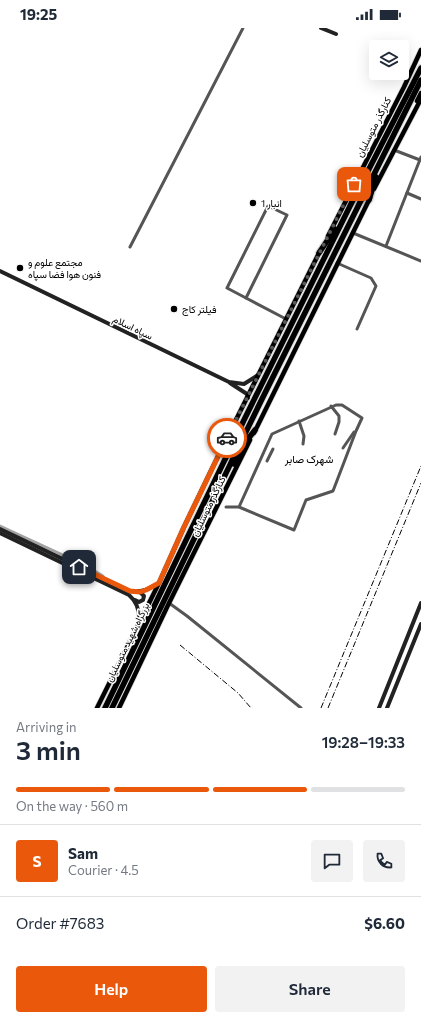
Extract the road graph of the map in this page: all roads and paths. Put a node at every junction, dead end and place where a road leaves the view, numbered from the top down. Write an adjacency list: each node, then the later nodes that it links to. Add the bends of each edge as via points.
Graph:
1 (243, 28): 21 (street)
2 (321, 28): 3 (street)
3 (336, 34)
4 (421, 50): 8 (main road, کنارگذر متوسلیان)
5 (421, 55): 8 (main road)
6 (421, 68): 17 (highway, بزرگراه شهید متوسلیان)
7 (421, 80): 13 (highway, بزرگراه شهید متوسلیان)
8 (405, 84): 22 (main road, کنارگذر متوسلیان)
9 (421, 93): 11 (main road)
10 (421, 99): 11 (main road, کنارگذر متوسلیان)
11 (408, 125): 12 (main road, کنارگذر متوسلیان)
12 (394, 150): 14 (street); 18 (main road, کنارگذر متوسلیان)
13 (385, 154): 18 (highway); 43 (highway, بزرگراه شهید متوسلیان)
14 (420, 158): 15 (street)
15 (407, 193): 16 (street); 20 (street)
16 (421, 199)
17 (353, 200): 22 (highway); 60 (highway, بزرگراه شهید متوسلیان)
18 (369, 200): 19 (main road, کنارگذر متوسلیان)
19 (353, 232): 20 (street); 24 (main road, کنارگذر متوسلیان)
20 (386, 246): 23 (street)
21 (130, 247)
22 (319, 253): 27 (main road, کنارگذر متوسلیان)
23 (421, 261)
24 (337, 263): 28 (street, via 371,278 376,286); 34 (main road, کنارگذر متوسلیان)
25 (0, 272): 30 (street, سپاه اسلام)
26 (246, 298): 26 (street, via 227,288 268,206 287,216); 27 (street)
27 (286, 319): 29 (main road, کنارگذر متوسلیان)
28 (357, 329)
29 (259, 375): 30 (street, سپاه اسلام, via 244,384); 31 (main road, کنارگذر متوسلیان)
30 (228, 382): 31 (street, via 247,394)
31 (248, 398): 49 (main road, کنارگذر متوسلیان, via 207,478)
32 (332, 406): 33 (street); 35 (street, via 342,405 362,418); 36 (street, via 339,416)
33 (299, 421): 37 (street, via 304,436); 40 (street, via 272,434)
34 (255, 430): 43 (highway); 52 (main road, کنارگذر متوسلیان)
35 (356, 431): 38 (street); 45 (street, via 333,491 306,500 294,530)
36 (335, 434)
37 (302, 444)
38 (343, 448)
39 (273, 449): 41 (street)
40 (264, 452): 41 (street); 45 (street)
41 (271, 455): 42 (street)
42 (267, 462)
43 (218, 488): 61 (highway, بزرگراه شهید متوسلیان)
44 (226, 507): 45 (street)
45 (239, 507)
46 (0, 529): 48 (street)
47 (0, 533): 48 (street)
48 (78, 568): 50 (street, via 130,591); 51 (street)
49 (159, 583): 50 (street); 56 (main road, کنارگذر متوسلیان)
50 (140, 592): 51 (street, via 144,596 143,600 139,602)
51 (134, 599): 56 (street, via 139,610)
52 (169, 603): 62 (main road, کنارگذر متوسلیان); 63 (street)
53 (421, 603): 54 (street)
54 (415, 619): 55 (street); 64 (street)
55 (421, 622): 65 (street)
56 (138, 626): 57 (main road, کنارگذر متوسلیان)
57 (115, 673): 58 (main road, کنارگذر متوسلیان); 59 (main road)
58 (97, 708)
59 (101, 708)
60 (105, 708)
61 (112, 708)
62 (119, 708)
63 (301, 708)
64 (379, 708)
65 (387, 708)

